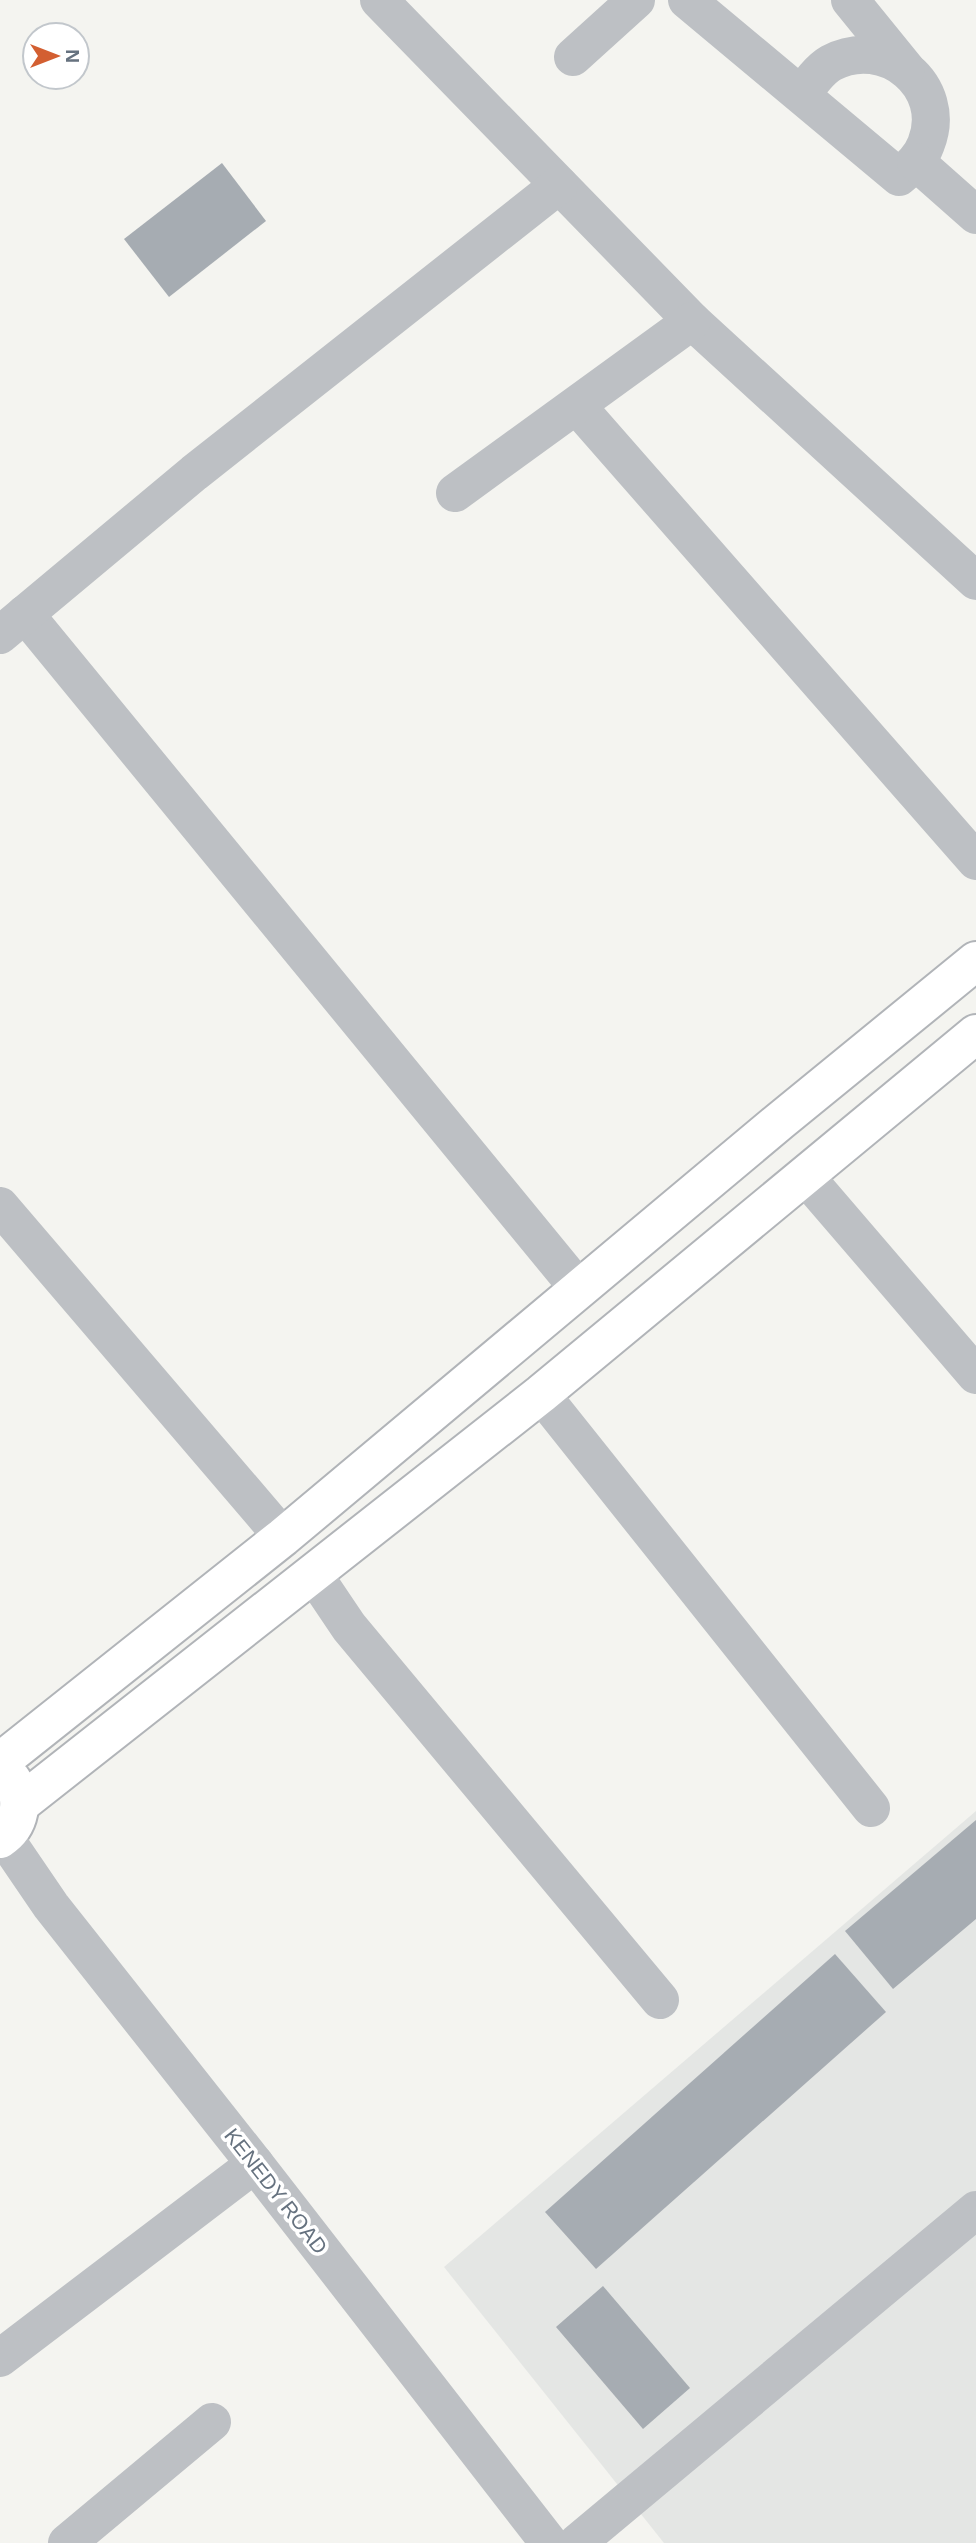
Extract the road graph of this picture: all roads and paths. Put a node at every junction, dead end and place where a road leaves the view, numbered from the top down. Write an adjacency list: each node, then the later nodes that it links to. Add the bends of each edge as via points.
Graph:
1 (379, 0): 9 (street)
2 (636, 0): 5 (street)
3 (687, 0): 7 (street)
4 (850, 0): 6 (street)
5 (573, 57)
6 (906, 69): 7 (street, via 888,58 847,56 829,65); 8 (street, via 920,84 931,123)
7 (802, 95): 8 (street, via 899,177)
8 (916, 162): 10 (street)
9 (559, 185): 11 (street); 15 (street, via 194,473)
10 (976, 215)
11 (692, 321): 12 (street); 14 (street)
12 (577, 406): 13 (street); 16 (street)
13 (455, 493)
14 (976, 581)
15 (12, 625): 21 (street)
16 (976, 861)
17 (976, 961): 21 (main road)
18 (976, 1034): 19 (main road)
19 (805, 1176): 22 (street); 23 (main road)
20 (0, 1206): 24 (street)
21 (579, 1289): 24 (main road)
22 (976, 1375)
23 (541, 1394): 25 (main road); 28 (street)
24 (283, 1537): 26 (main road)
25 (314, 1575): 29 (main road); 30 (street, via 349,1627)
26 (0, 1762)
27 (0, 1769): 29 (main road, via 15,1786)
28 (871, 1808)
29 (8, 1827): 31 (street, KENEDY ROAD, via 51,1906)
30 (660, 2000)
31 (255, 2164): 33 (street); 36 (street, KENEDY ROAD)
32 (976, 2210): 37 (street)
33 (0, 2358)
34 (212, 2422): 35 (street)
35 (67, 2543)
36 (549, 2543)
37 (577, 2543)

